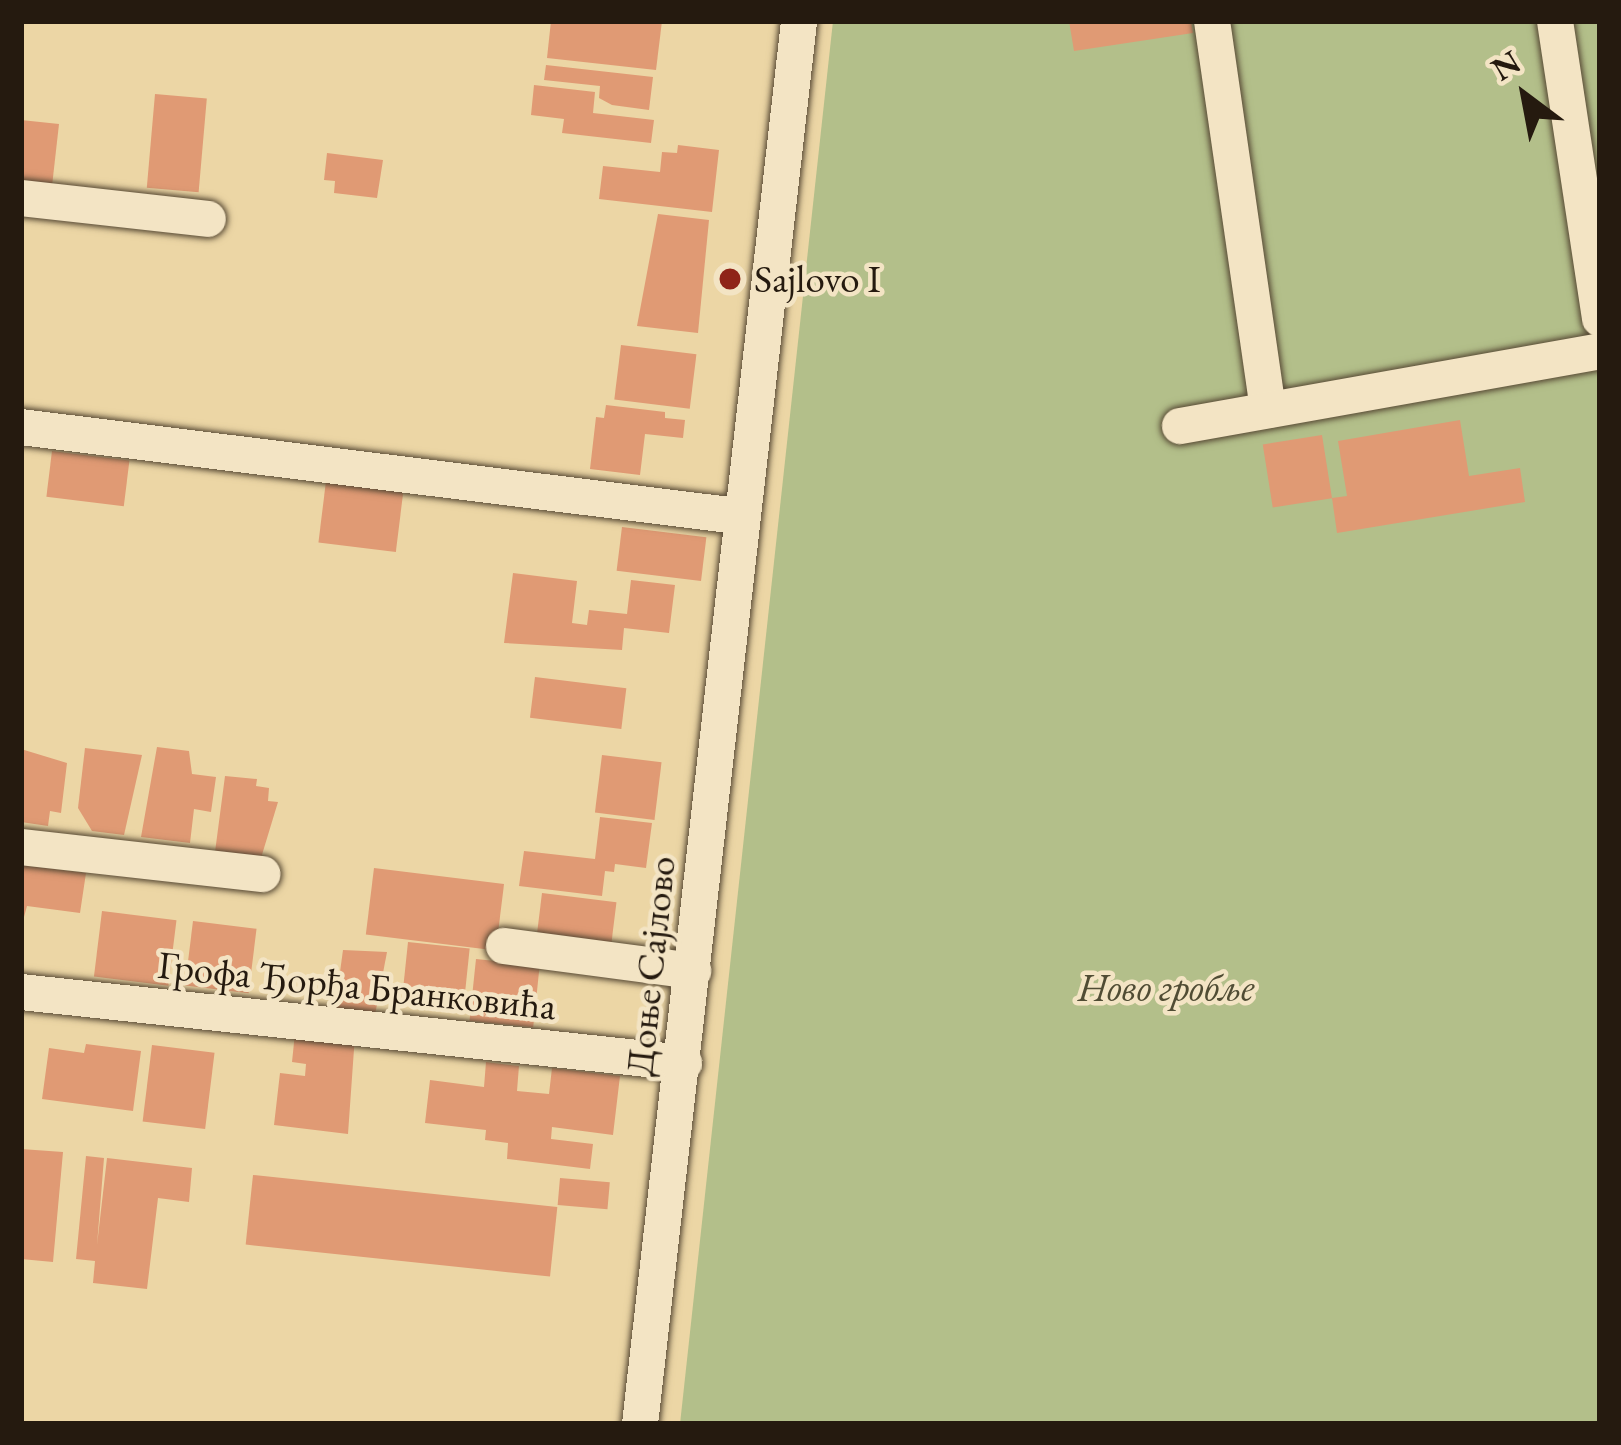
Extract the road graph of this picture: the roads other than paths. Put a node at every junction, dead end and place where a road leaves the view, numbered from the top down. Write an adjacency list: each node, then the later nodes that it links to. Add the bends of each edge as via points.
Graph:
1 (800, 21): 11 (street, Доње Сајлово)
2 (1212, 21): 8 (street)
3 (1555, 21): 6 (street)
4 (21, 198): 5 (street)
5 (208, 219)
6 (1600, 319)
7 (1600, 351): 8 (street)
8 (1268, 410): 9 (street)
9 (1180, 426)
10 (21, 427): 11 (street)
11 (738, 516): 15 (street, Доње Сајлово)
12 (21, 847): 13 (street)
13 (262, 874)
14 (504, 946): 15 (street)
15 (693, 971): 17 (street, Доње Сајлово)
16 (21, 992): 17 (street, Грофа Ђорђа Бранковића)
17 (684, 1064): 18 (street, Доње Сајлово)
18 (640, 1424)

